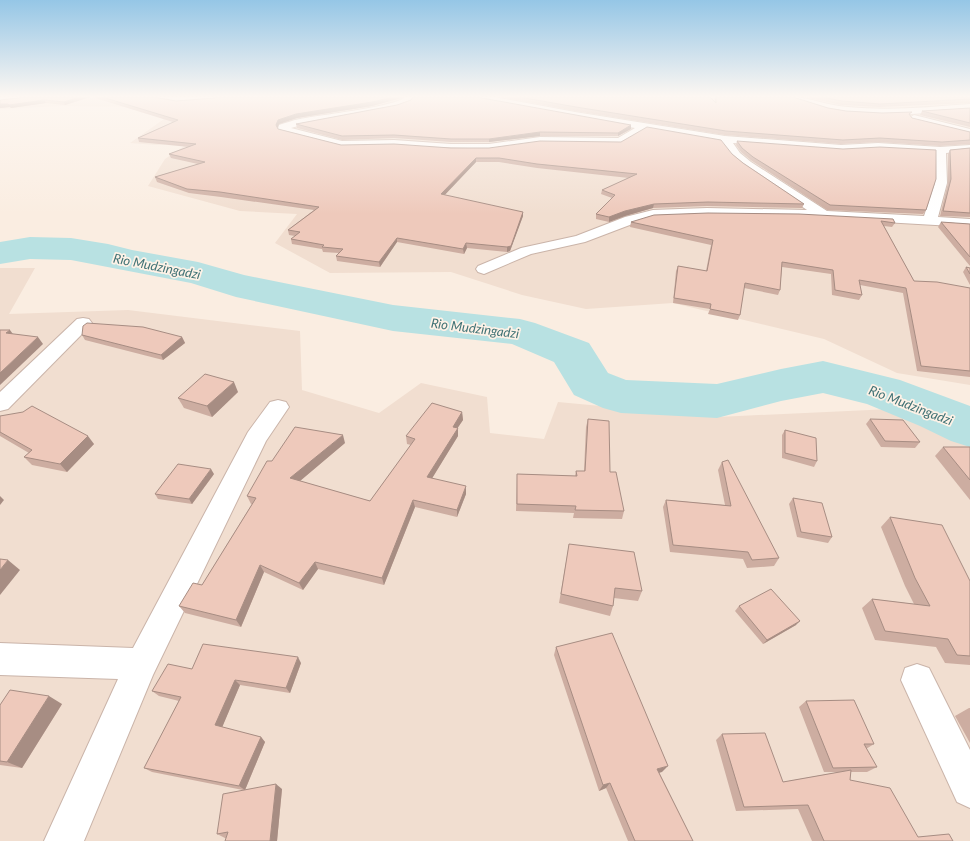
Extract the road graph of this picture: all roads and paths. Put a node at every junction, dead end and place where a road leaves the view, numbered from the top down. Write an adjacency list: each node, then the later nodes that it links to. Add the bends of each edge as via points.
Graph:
1 (312, 136): 2 (street, via 342,144 394,143 451,147 482,147 540,140 620,141)
2 (628, 136)
3 (708, 136): 4 (street)
4 (725, 139): 6 (street, via 841,148 878,146); 7 (street, via 736,155 747,164)
5 (970, 148): 6 (street)
6 (940, 150): 8 (street, via 941,183)
7 (824, 215): 8 (street); 10 (street, via 707,212 653,214 580,239 526,251)
8 (930, 220): 9 (street)
9 (970, 223)
10 (484, 269)
11 (83, 323): 12 (street)
12 (0, 404)
13 (278, 407): 15 (street, via 256,438)
14 (0, 659): 15 (street)
15 (142, 664): 18 (street)
16 (916, 680): 17 (street)
17 (970, 789)
18 (64, 841)

